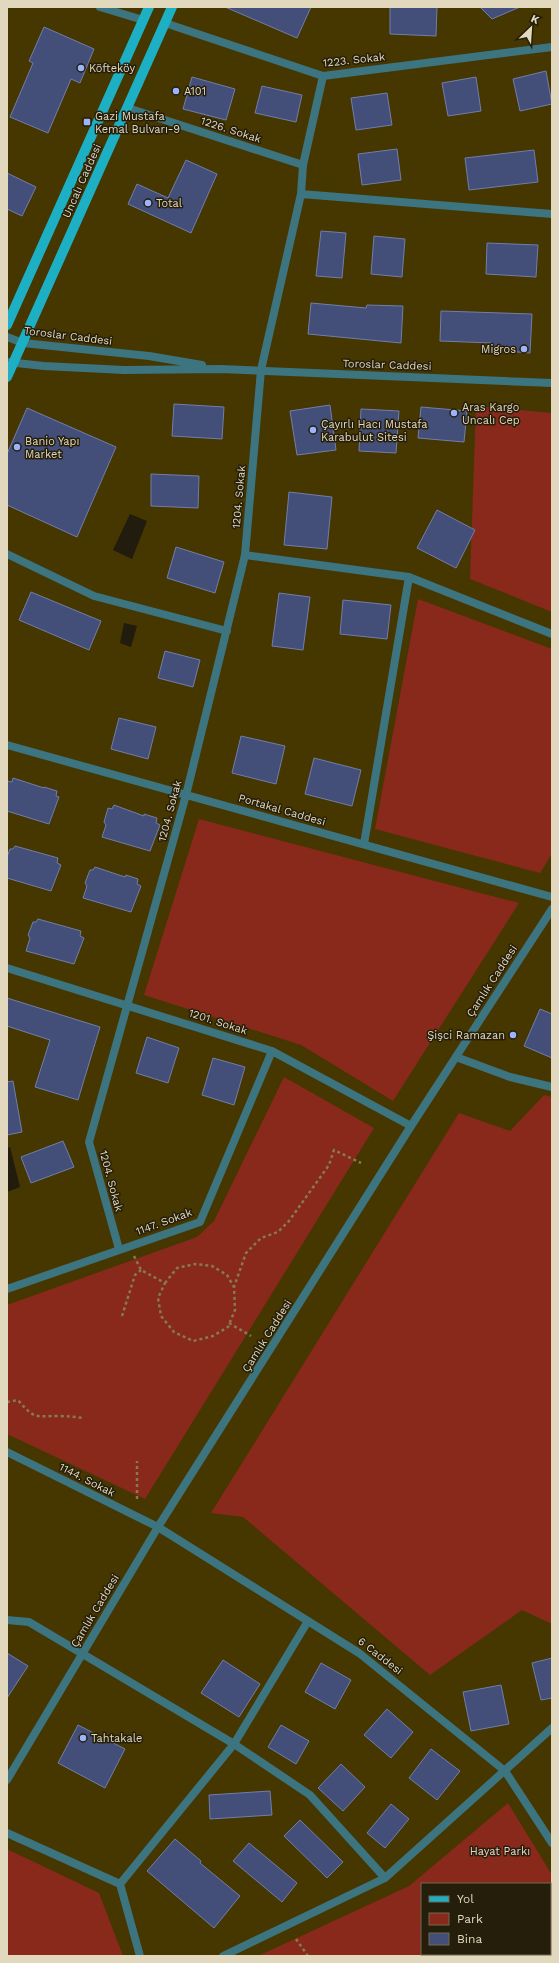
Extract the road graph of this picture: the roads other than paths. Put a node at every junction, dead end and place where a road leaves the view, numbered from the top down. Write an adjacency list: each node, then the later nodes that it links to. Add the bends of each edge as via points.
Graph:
1 (100, 7): 4 (street)
2 (149, 7): 4 (main road, Uncalı Caddesi)
3 (172, 7): 5 (main road, Uncalı Caddesi)
4 (144, 20): 12 (main road, Uncalı Caddesi)
5 (165, 23): 7 (street, 1223. Sokak); 8 (main road, Uncalı Caddesi)
6 (552, 47): 7 (street, 1223. Sokak)
7 (323, 76): 9 (street, 1204. Sokak)
8 (128, 108): 9 (street, 1226. Sokak); 14 (main road, Uncalı Caddesi)
9 (303, 165): 10 (street, 1204. Sokak)
10 (301, 194): 11 (street); 17 (street, 1204. Sokak)
11 (552, 214)
12 (7, 325)
13 (7, 337): 14 (street, Toroslar Caddesi)
14 (23, 343): 15 (main road, Uncalı Caddesi); 16 (street, Toroslar Caddesi, via 149,356)
15 (10, 362): 16 (street, Toroslar Caddesi, via 124,370); 18 (main road, Uncalı Caddesi)
16 (221, 368): 17 (street, Toroslar Caddesi)
17 (261, 370): 19 (street, Toroslar Caddesi); 21 (street, 1204. Sokak)
18 (7, 377)
19 (552, 383)
20 (7, 554): 23 (street, via 94,596)
21 (246, 554): 22 (street); 23 (street, 1204. Sokak)
22 (409, 577): 24 (street); 27 (street)
23 (227, 631): 26 (street, 1204. Sokak)
24 (552, 634)
25 (7, 745): 26 (street, Portakal Caddesi)
26 (186, 795): 27 (street, Portakal Caddesi); 31 (street, 1204. Sokak)
27 (364, 844): 28 (street, Portakal Caddesi)
28 (552, 897)
29 (552, 908): 33 (street, Çamlık Caddesi)
30 (7, 968): 31 (street, 1201. Sokak)
31 (127, 1005): 32 (street, 1201. Sokak); 36 (street, 1204. Sokak, via 89,1142)
32 (272, 1051): 35 (street, 1201. Sokak); 36 (street, 1147. Sokak, via 200,1222)
33 (456, 1057): 34 (street, via 510,1077); 35 (street, Çamlık Caddesi)
34 (552, 1087)
35 (412, 1126): 39 (street, Çamlık Caddesi)
36 (119, 1249): 37 (street, 1147. Sokak)
37 (7, 1288)
38 (7, 1452): 39 (street, 1144. Sokak)
39 (158, 1527): 41 (street, 6 Caddesi); 42 (street, Çamlık Caddesi)
40 (7, 1620): 42 (street, via 29,1622)
41 (308, 1621): 44 (street); 45 (street, 6 Caddesi, via 359,1653)
42 (83, 1653): 44 (street); 46 (street, Çamlık Caddesi)
43 (552, 1728): 45 (street)
44 (234, 1744): 49 (street, via 310,1795); 50 (street)
45 (505, 1771): 48 (street, 6 Caddesi); 49 (street)
46 (7, 1780)
47 (7, 1833): 50 (street)
48 (552, 1843)
49 (385, 1878): 52 (street)
50 (120, 1884): 51 (street)
51 (140, 1956)
52 (223, 1956)

